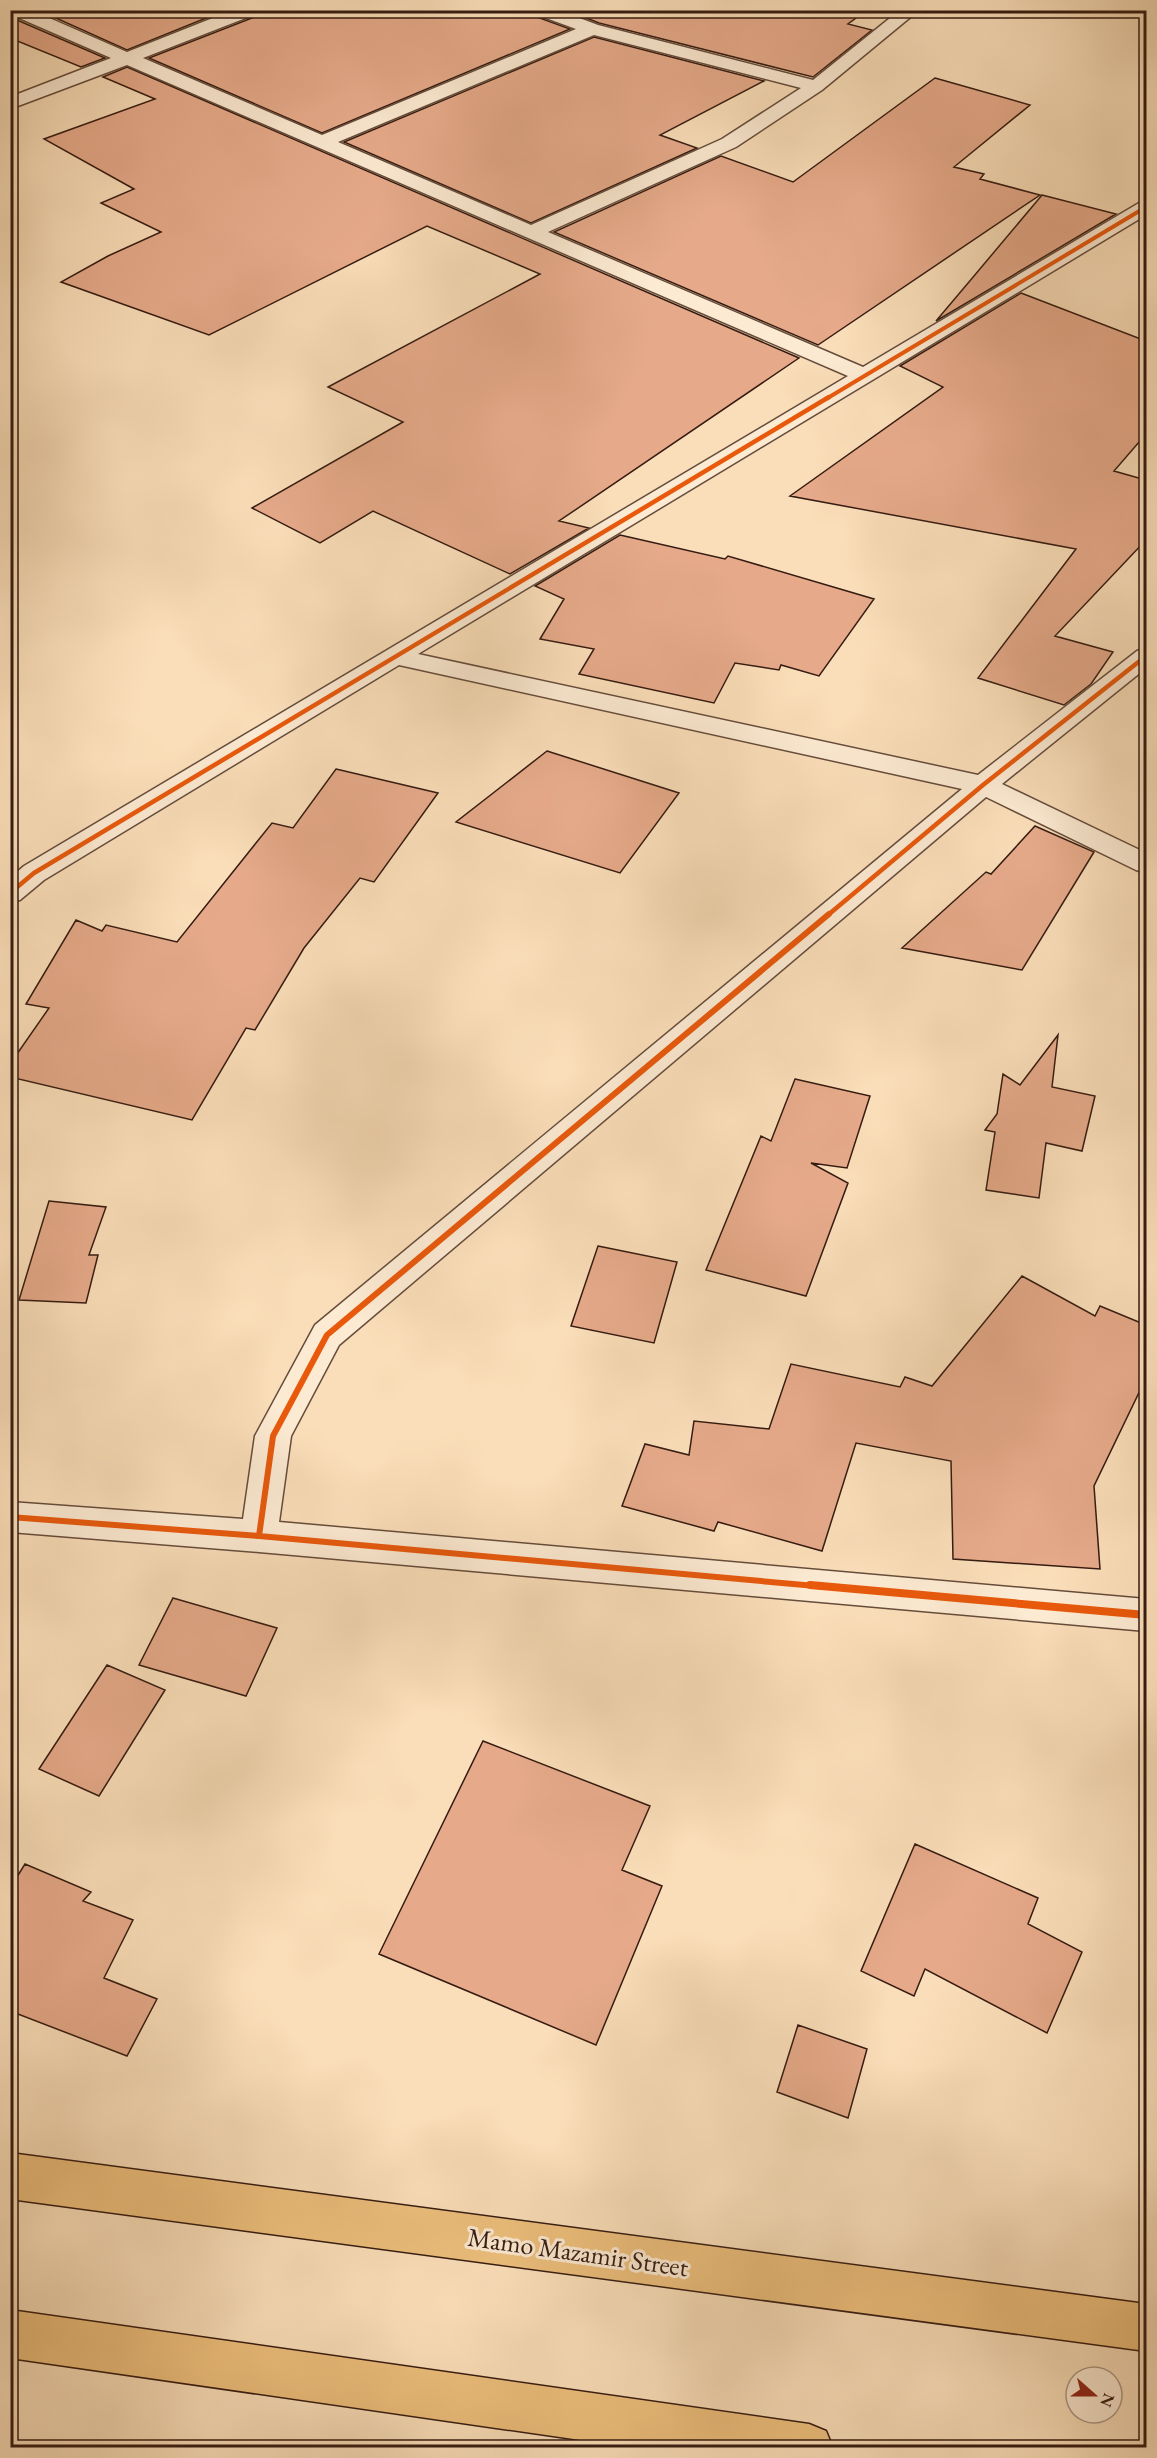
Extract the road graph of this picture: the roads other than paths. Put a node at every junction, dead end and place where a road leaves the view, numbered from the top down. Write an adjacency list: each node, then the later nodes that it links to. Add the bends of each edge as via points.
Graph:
1 (15, 10): 6 (street)
2 (250, 10): 6 (street)
3 (541, 10): 5 (street)
4 (911, 10): 7 (street)
5 (592, 29): 7 (street); 9 (street)
6 (127, 58): 8 (street); 9 (street)
7 (816, 86): 11 (street, via 729,143)
8 (10, 104)
9 (322, 142): 11 (street)
10 (1146, 207): 12 (street)
11 (532, 232): 12 (street)
12 (866, 376): 14 (street)
13 (1146, 656): 15 (street)
14 (396, 657): 15 (street); 17 (street, via 34,873)
15 (983, 785): 16 (street); 19 (street, via 327,1335 273,1436)
16 (1146, 864)
17 (10, 892)
18 (10, 1517): 19 (street)
19 (259, 1536): 20 (street)
20 (1146, 1614)
21 (10, 2176): 22 (main road, Mamo Mazamir Street)
22 (1146, 2328)
23 (10, 2334): 24 (main road)
24 (809, 2448)

